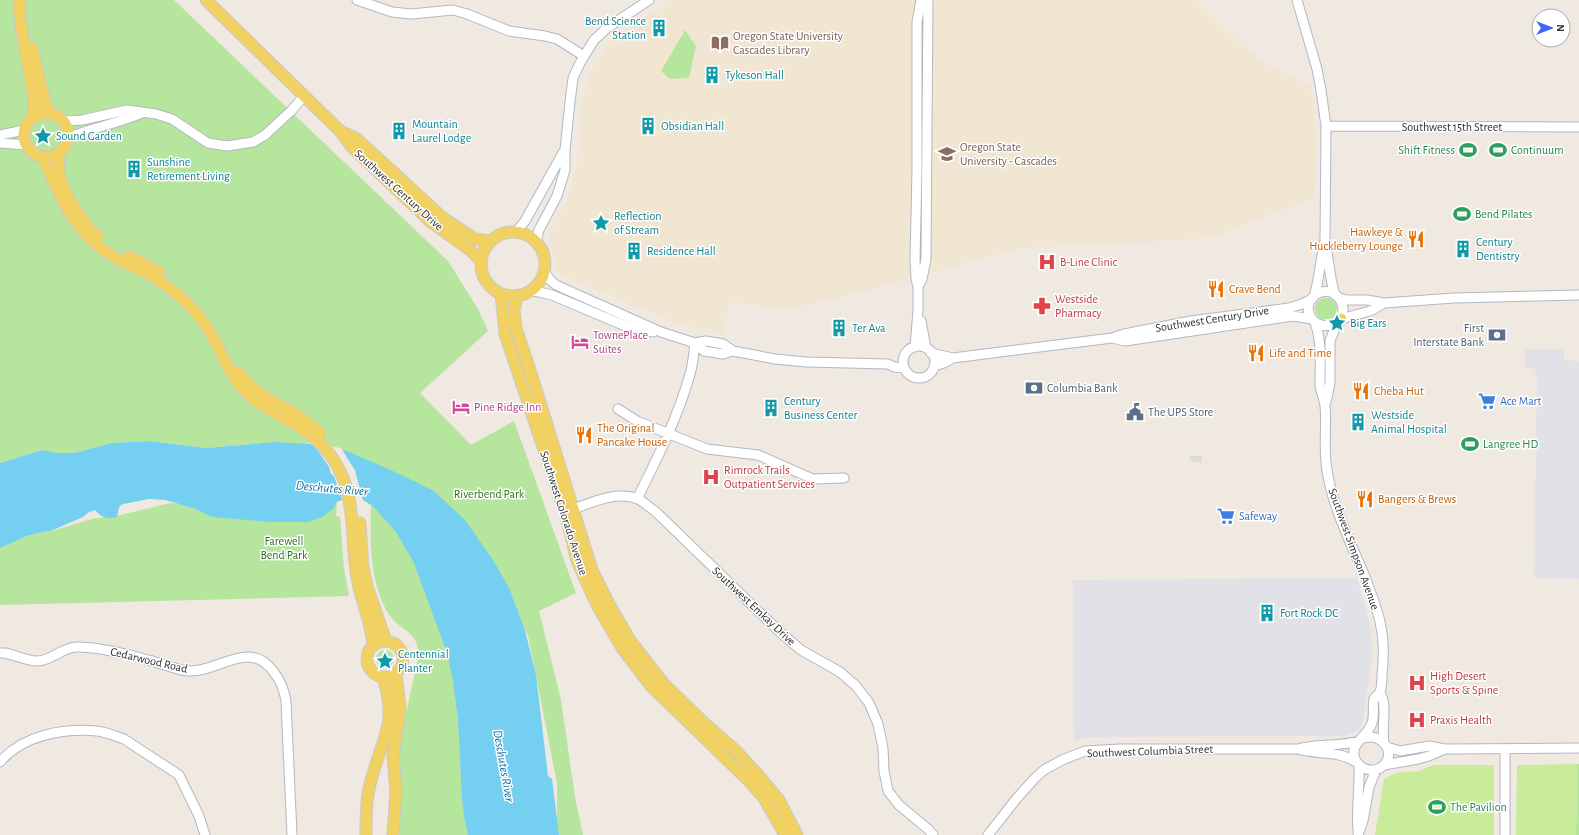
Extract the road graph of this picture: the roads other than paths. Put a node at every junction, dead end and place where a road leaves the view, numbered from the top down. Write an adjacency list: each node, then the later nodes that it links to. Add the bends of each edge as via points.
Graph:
1 (19, 0): 15 (main road, via 34,100)
2 (26, 0): 13 (main road, via 27,29)
3 (206, 0): 12 (main road, Southwest Century Drive)
4 (357, 0): 10 (street, via 392,12 411,14)
5 (454, 0): 10 (street)
6 (649, 0): 11 (street, via 607,28 594,40)
7 (921, 0): 34 (street, via 917,22 915,260)
8 (928, 0): 34 (street, via 926,259)
9 (1297, 0): 17 (street, via 1317,68)
10 (453, 10): 11 (street, via 509,31 557,39)
11 (584, 56): 25 (street, via 573,78)
12 (305, 95): 14 (street, via 265,135 254,142 241,145 208,143 172,119); 20 (main road, Southwest Century Drive)
13 (49, 113): 15 (main road); 16 (main road)
14 (142, 113): 16 (street, via 127,110 82,120); 22 (street, via 83,130)
15 (34, 116): 19 (main road)
16 (64, 121): 22 (main road)
17 (1326, 126): 18 (street, Southwest 15th Street); 29 (street)
18 (1579, 127)
19 (24, 130): 21 (street); 24 (main road)
20 (340, 130): 30 (main road, Southwest Century Drive, via 357,139 443,218 475,239); 32 (main road, Southwest Century Drive, via 351,146 431,222)
21 (0, 135)
22 (68, 138): 26 (main road)
23 (0, 143): 24 (street)
24 (26, 145): 27 (main road, via 36,155)
25 (565, 150): 28 (street, via 525,221); 31 (street, via 565,170 557,196 539,230)
26 (59, 152): 27 (main road); 63 (main road, via 61,181 80,216 95,234 114,249 147,264 170,279 190,296 206,313 219,333 239,373 261,396 305,420 321,434 345,466 359,512)
27 (43, 157): 63 (main road, via 62,200 77,225 105,252 146,273 182,298 205,324 235,380 256,401 304,429 328,453 338,469 350,500)
28 (516, 232): 30 (main road, via 497,236); 31 (main road)
29 (1325, 240): 39 (street, via 1330,281); 40 (street, via 1320,259 1319,280)
30 (491, 241): 32 (main road)
31 (536, 242): 33 (main road, via 542,251)
32 (481, 261): 36 (main road, via 485,281)
33 (544, 272): 35 (main road); 47 (street, Southwest Century Drive, via 556,285)
34 (918, 287): 42 (street)
35 (531, 292): 37 (main road); 47 (street, Southwest Century Drive, via 552,295 630,328)
36 (501, 294): 37 (main road); 62 (main road, Southwest Colorado Avenue, via 505,334)
37 (518, 295): 62 (main road, Southwest Colorado Avenue, via 514,310 516,328)
38 (1579, 295): 41 (street, via 1454,298)
39 (1337, 296): 40 (street, via 1322,292); 41 (street, via 1347,300); 45 (street, via 1343,308)
40 (1313, 298): 43 (street, Southwest Century Drive, via 1289,308); 44 (street, via 1308,309)
41 (1384, 303): 45 (street, via 1370,311)
42 (918, 310): 50 (street); 51 (street)
43 (1239, 314): 46 (street, via 1234,320 1215,323); 48 (street, Southwest Century Drive, via 1190,321)
44 (1313, 321): 45 (street, via 1326,327); 46 (street, Southwest Century Drive, via 1306,317 1293,316); 57 (street, Southwest Simpson Avenue, via 1318,331 1320,385)
45 (1339, 321): 57 (street, Southwest Simpson Avenue, via 1330,341 1330,383)
46 (1203, 330): 48 (street, Southwest Century Drive, via 1125,341)
47 (660, 332): 49 (street, Southwest Century Drive)
48 (1112, 338): 53 (street, Southwest Century Drive)
49 (695, 343): 54 (street, Southwest Century Drive, via 704,351 723,354 733,351 806,362); 59 (street, via 690,373)
50 (915, 347): 51 (street, Southwest Century Drive); 52 (street, Southwest Century Drive, via 910,349)
51 (929, 351): 53 (street, Southwest Century Drive); 55 (street, via 935,361)
52 (904, 358): 54 (street, Southwest Century Drive, via 895,358); 56 (street)
53 (953, 358): 55 (street, Southwest Century Drive)
54 (888, 364): 56 (street, Southwest Century Drive)
55 (934, 366): 56 (street, Southwest Century Drive, via 929,374 920,378 911,376)
56 (904, 368)
57 (1325, 406): 69 (street, Southwest Simpson Avenue, via 1326,469 1333,498 1380,621 1384,644)
58 (618, 409): 59 (street, via 637,421)
59 (668, 434): 60 (street, via 707,449 758,454 812,479); 61 (street)
60 (844, 478)
61 (637, 499): 62 (street, Southwest Emkay Drive, via 619,496 604,498); 87 (street, Southwest Emkay Drive, via 656,512 801,650 840,672 856,686 869,704 878,724 888,791 899,805)
62 (569, 511): 85 (main road, Southwest Colorado Avenue, via 577,561 597,605 622,648 651,686 736,766 760,793); 86 (main road, Southwest Colorado Avenue, via 592,570 629,639 663,683 759,776 778,800)
63 (359, 567): 64 (main road); 65 (main road, via 358,580 372,629)
64 (386, 641): 65 (main road); 67 (main road, via 397,646 403,656)
65 (373, 644): 68 (main road, via 367,661 372,672)
66 (0, 653): 82 (street, Cedarwood Road, via 37,661 68,648 86,647 147,659 189,671 245,657 268,664 279,678 286,701)
67 (396, 673): 68 (main road); 84 (main road, via 400,707 393,757 396,791)
68 (383, 677): 83 (main road, via 389,699 389,723 367,797)
69 (1380, 692): 70 (street, Southwest Simpson Avenue, via 1374,698 1372,723); 71 (street, Southwest Simpson Avenue, via 1384,699 1383,725)
70 (1362, 739): 71 (street, via 1375,737); 73 (street, Southwest Columbia Street, via 1344,744 1309,745); 77 (street, via 1354,750)
71 (1386, 745): 74 (street, via 1400,751 1429,746); 78 (street, via 1388,753)
72 (1579, 748): 75 (street)
73 (1298, 749): 77 (street, Southwest Columbia Street, via 1339,754); 88 (street, Southwest Columbia Street, via 1085,751 1044,770 1017,798)
74 (1445, 749): 75 (street); 78 (street, via 1423,758)
75 (1506, 749): 89 (street)
76 (2, 757): 81 (street, via 32,739 52,733 97,731 124,739 179,775 199,816)
77 (1357, 763): 79 (street, via 1364,769); 80 (street)
78 (1384, 765): 79 (street)
79 (1376, 770): 80 (street, via 1369,786 1363,821)
80 (1358, 833)
81 (205, 835)
82 (292, 835)
83 (366, 835)
84 (393, 835)
85 (785, 835)
86 (797, 835)
87 (933, 835)
88 (988, 835)
89 (1505, 835)

